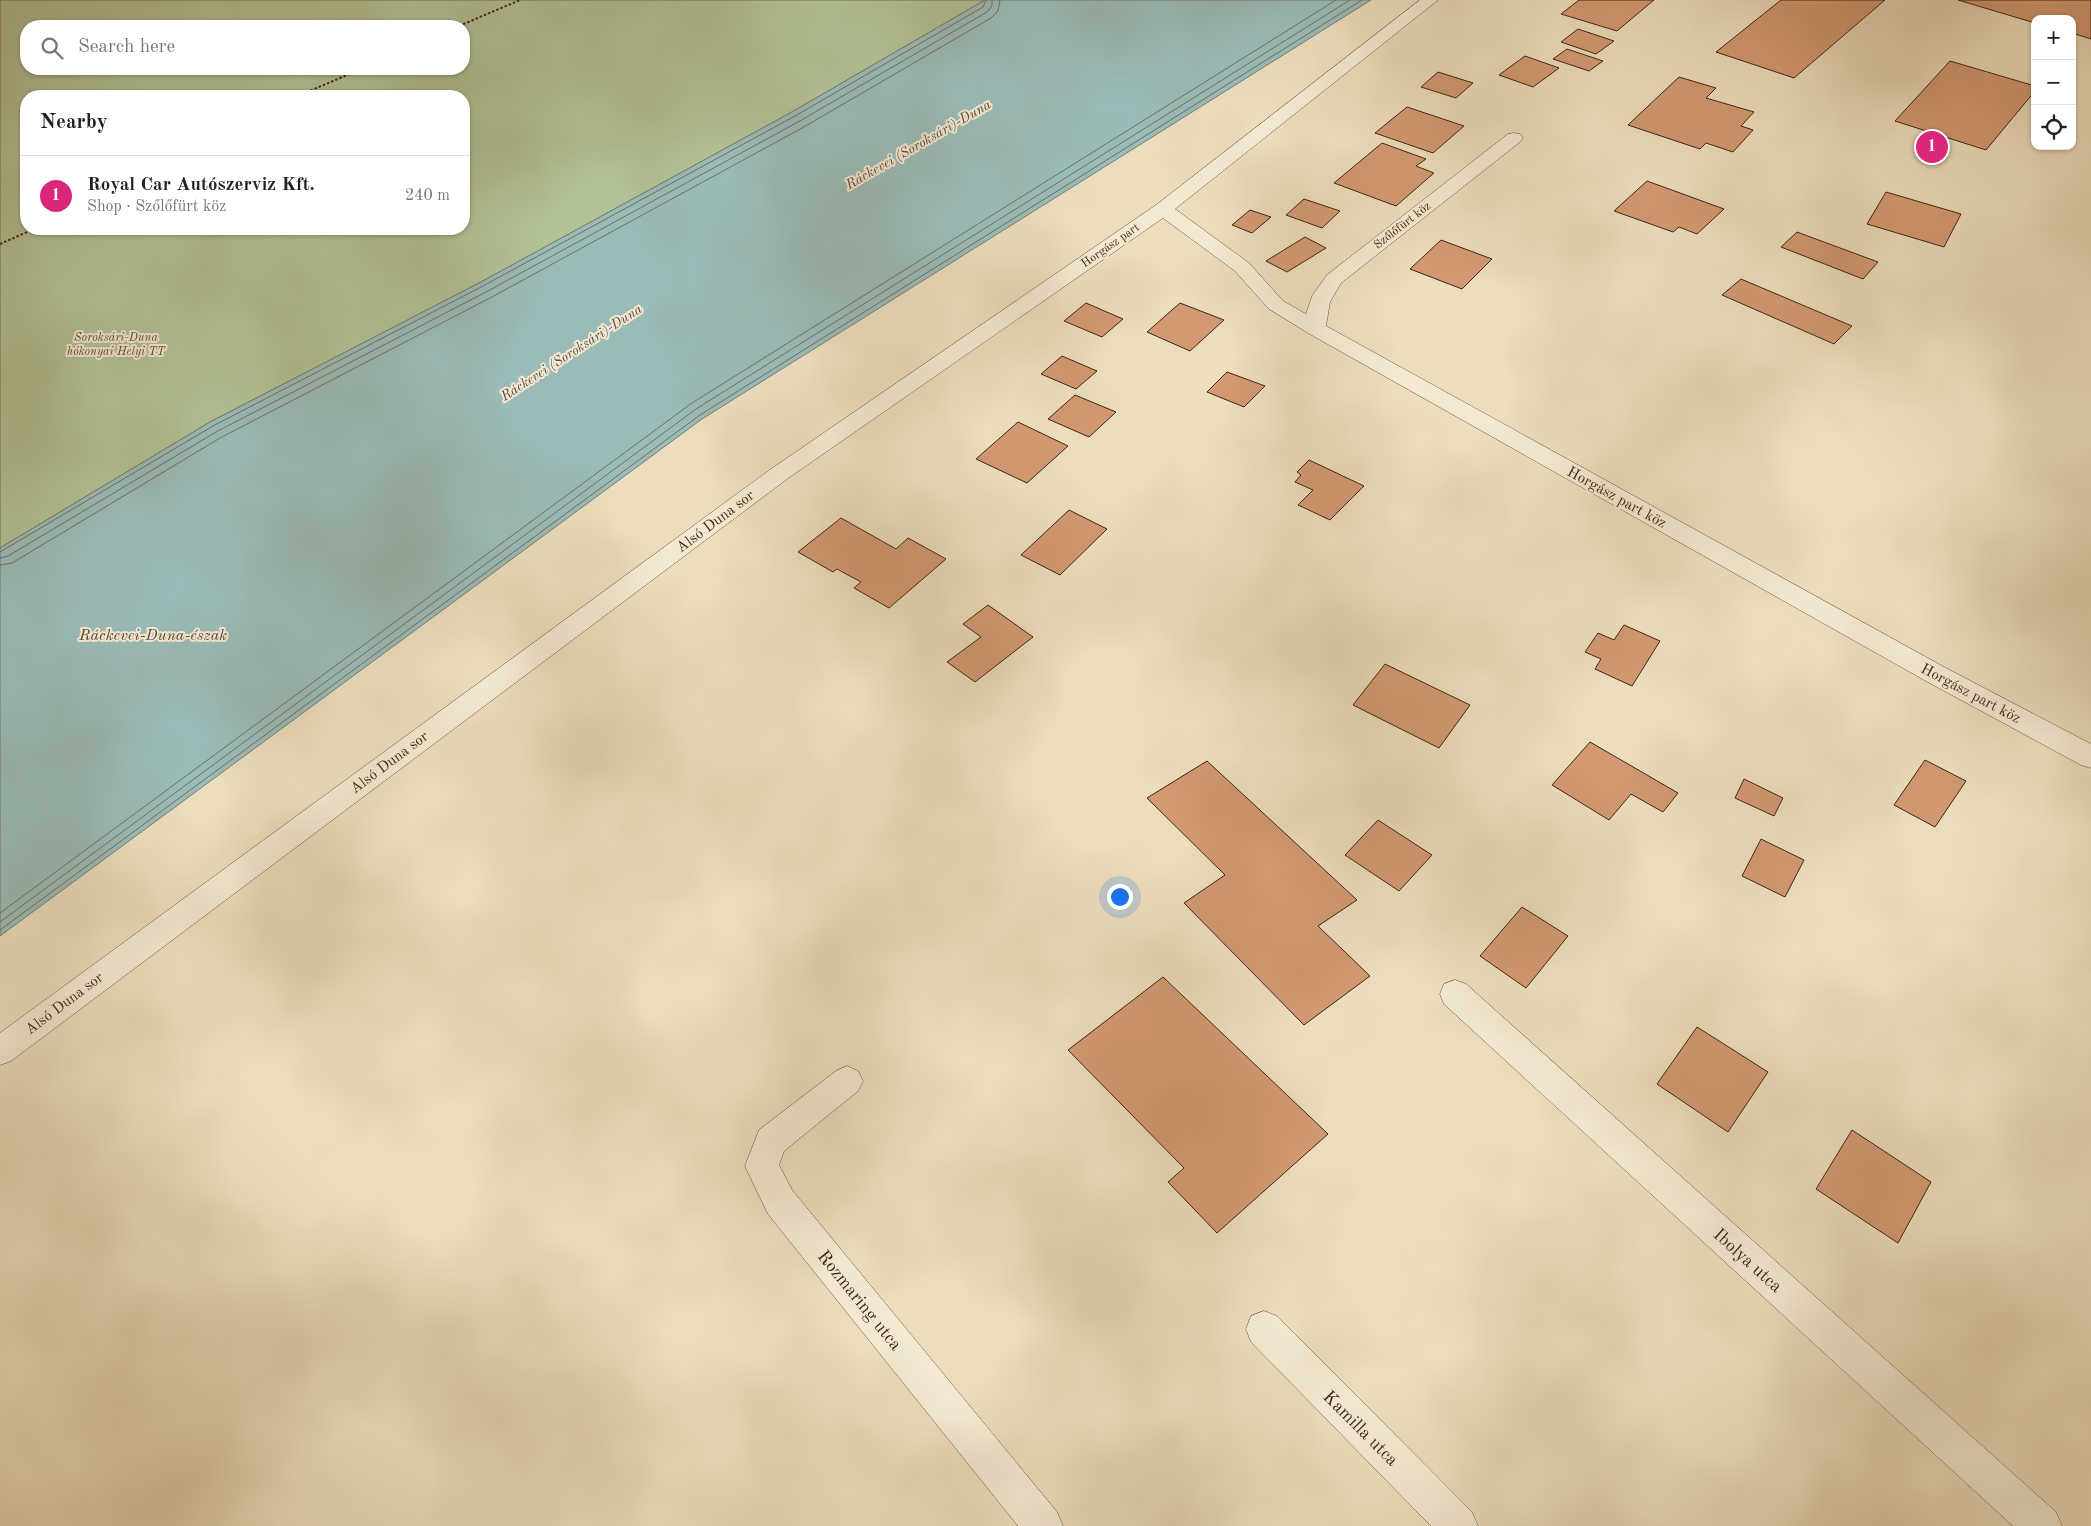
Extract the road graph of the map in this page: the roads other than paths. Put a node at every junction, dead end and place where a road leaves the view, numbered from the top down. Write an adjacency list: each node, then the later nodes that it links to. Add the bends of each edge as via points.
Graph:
1 (1430, 0): 3 (street, Horgász part)
2 (1514, 138): 4 (street, Szőlőfürt köz, via 1334,279 1321,295)
3 (1163, 209): 4 (street, Horgász part köz, via 1242,267 1276,305); 5 (street, Horgász part)
4 (1315, 330): 6 (street, Horgász part köz)
5 (779, 474): 8 (street, Alsó Duna sor)
6 (2091, 757)
7 (1455, 994): 13 (street, Ibolya utca)
8 (0, 1051)
9 (847, 1080): 11 (street, Rozmaring utca, via 771,1141 762,1166 780,1202)
10 (1264, 1329): 12 (street, Kamilla utca)
11 (1043, 1526)
12 (1458, 1526)
13 (2042, 1526)

